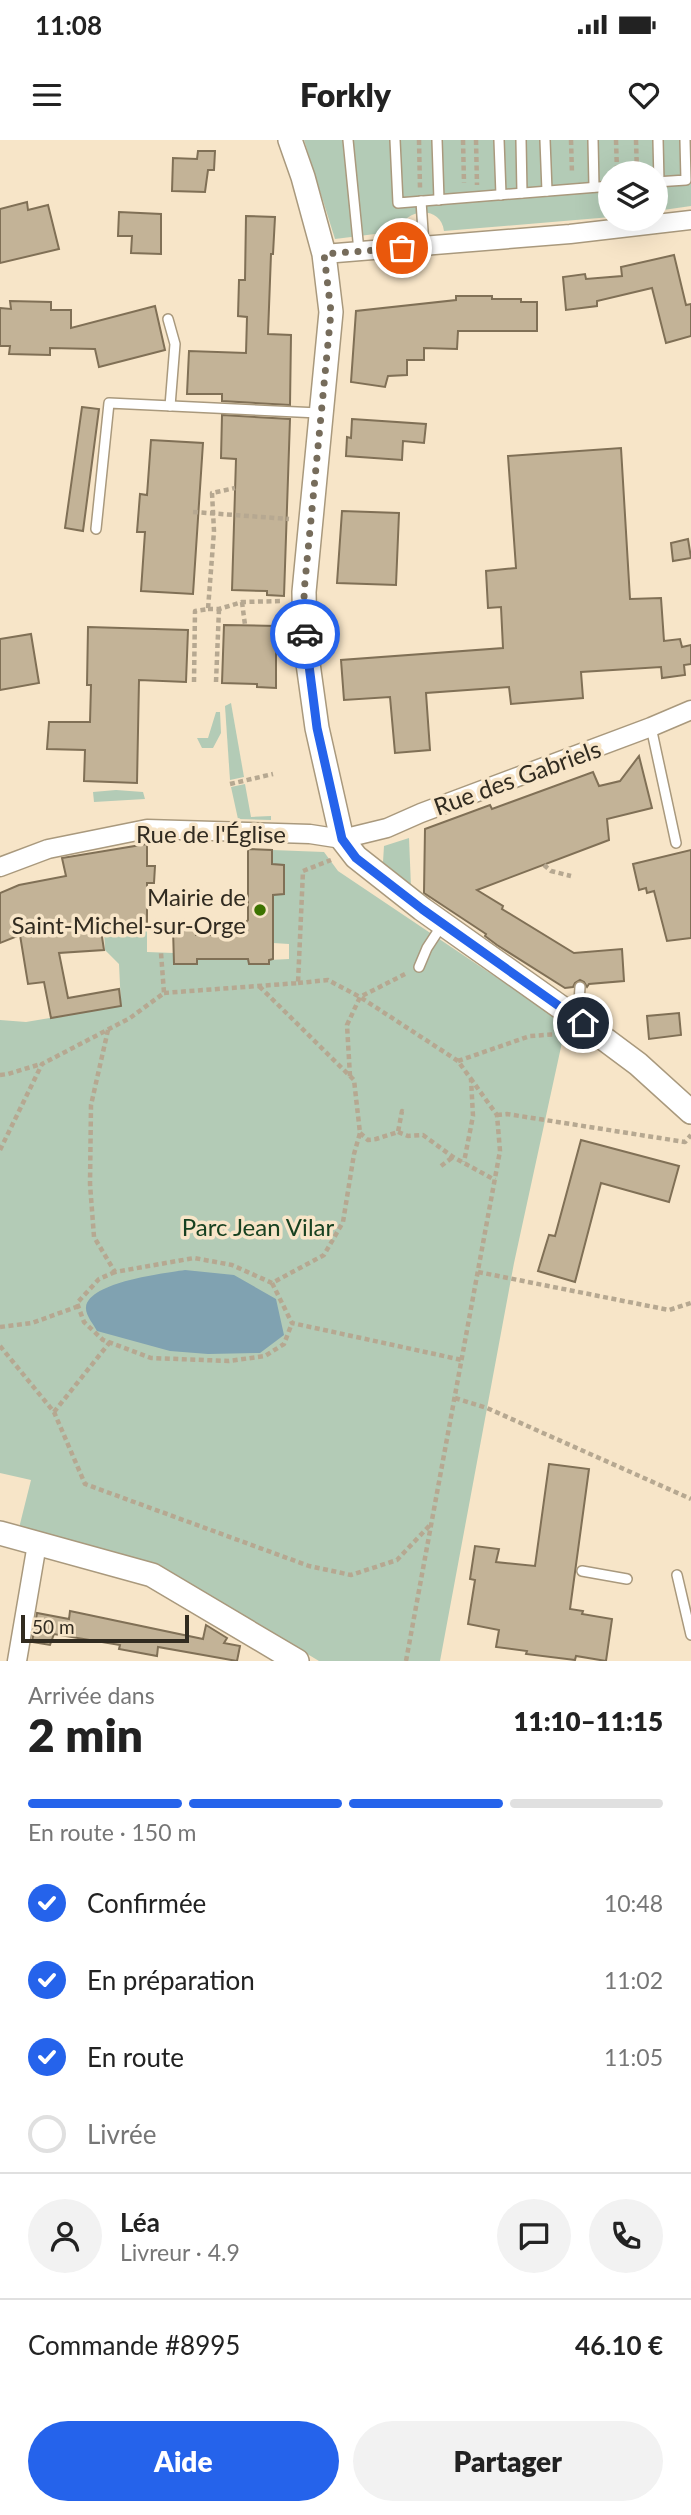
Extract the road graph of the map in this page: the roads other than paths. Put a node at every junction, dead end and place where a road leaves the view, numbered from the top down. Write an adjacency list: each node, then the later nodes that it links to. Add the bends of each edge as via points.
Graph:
1 (290, 140): 23 (street)
2 (348, 140): 22 (lane)
3 (395, 140): 19 (lane, via 398,203)
4 (437, 140): 18 (lane)
5 (499, 140): 17 (lane)
6 (521, 140): 16 (lane)
7 (545, 140): 15 (lane)
8 (593, 140): 13 (lane)
9 (658, 140): 11 (lane)
10 (685, 140): 12 (lane, via 686,180)
11 (658, 161)
12 (668, 181)
13 (594, 187): 14 (lane); 15 (lane)
14 (598, 187)
15 (547, 191): 16 (lane)
16 (522, 193): 17 (lane)
17 (501, 195): 18 (lane)
18 (439, 200): 19 (lane)
19 (421, 201): 21 (lane)
20 (691, 220): 21 (street)
21 (424, 246): 22 (street)
22 (359, 251): 23 (street)
23 (324, 254): 26 (street, via 331,312)
24 (167, 319): 25 (lane, via 175,344)
25 (170, 406): 26 (lane); 27 (lane, via 109,402)
26 (321, 412): 31 (street, via 304,601 305,642 310,689)
27 (96, 530)
28 (691, 710): 29 (street, Rue des Gabriels)
29 (651, 727): 30 (lane); 31 (street, Rue des Gabriels)
30 (676, 843)
31 (347, 845): 32 (street, Rue de l'Église, via 310,834 146,829 36,853); 33 (street)
32 (0, 867)
33 (443, 923): 34 (lane); 36 (street)
34 (419, 967)
35 (580, 987): 36 (lane)
36 (581, 1021): 37 (street)
37 (689, 1106)
38 (0, 1532): 39 (street)
39 (37, 1545): 44 (street); 45 (street, via 152,1575)
40 (582, 1571): 42 (lane)
41 (677, 1575): 43 (lane)
42 (627, 1579)
43 (691, 1635)
44 (17, 1661)
45 (297, 1661)

